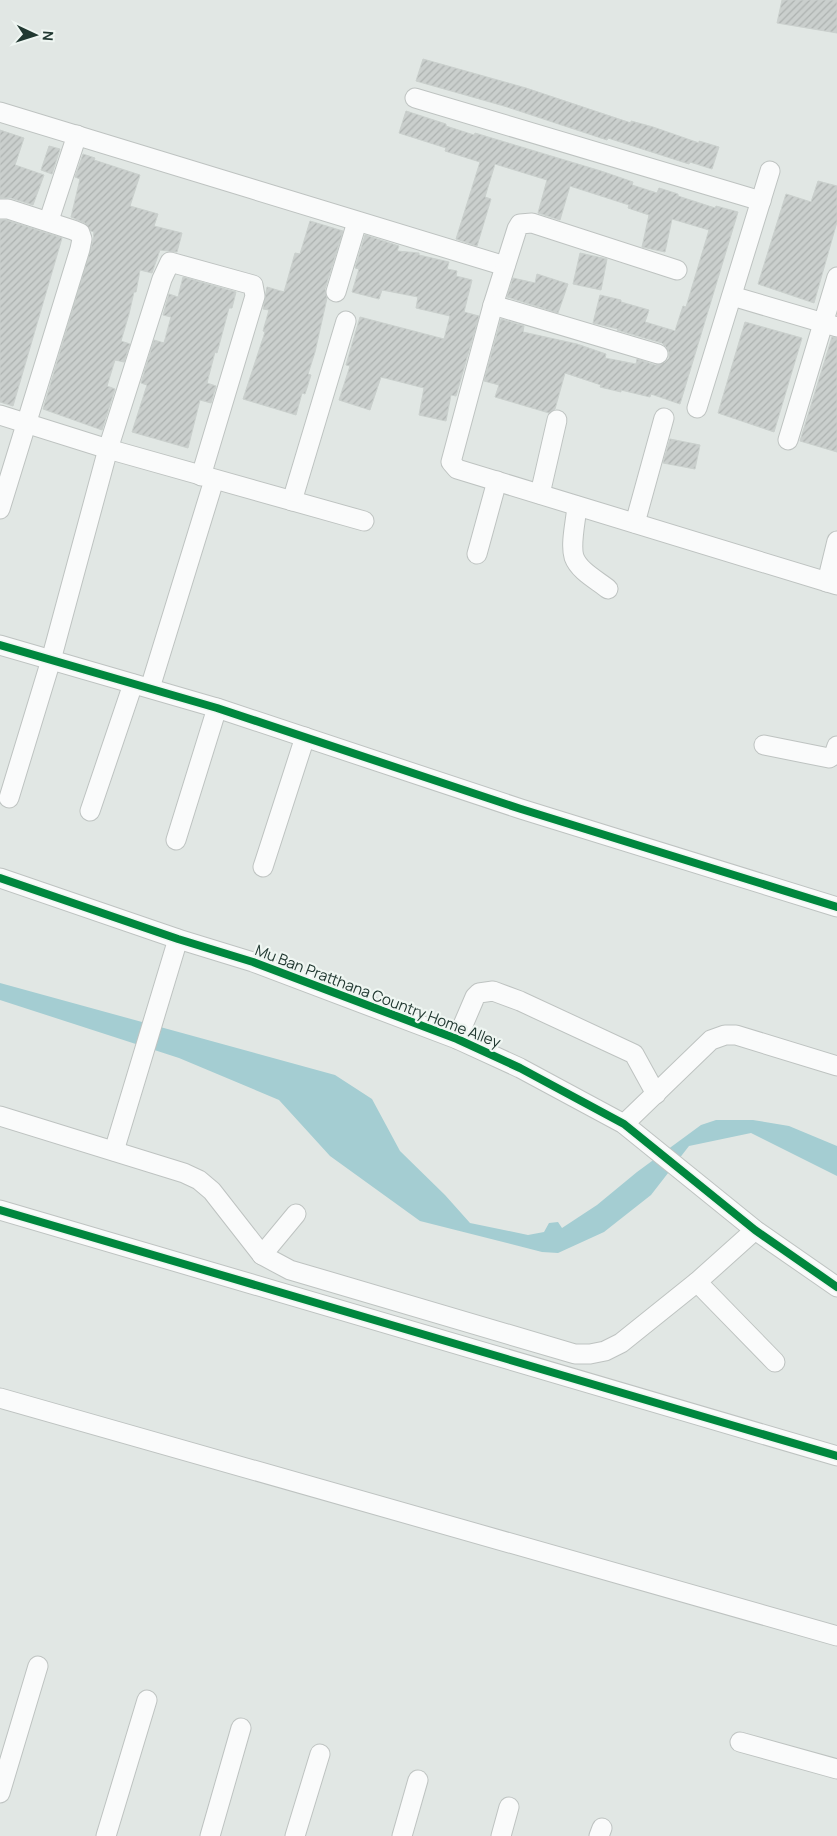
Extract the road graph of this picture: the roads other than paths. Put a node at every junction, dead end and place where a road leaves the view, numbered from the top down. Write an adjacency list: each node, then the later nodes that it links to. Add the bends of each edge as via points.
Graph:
1 (415, 98): 5 (street)
2 (0, 112): 3 (street)
3 (77, 135): 7 (street); 8 (street)
4 (770, 171): 5 (street)
5 (761, 201): 13 (street)
6 (0, 209): 22 (street, via 73,230 80,233 82,239)
7 (51, 214)
8 (357, 222): 9 (street); 12 (street)
9 (505, 266): 10 (street, via 517,228 520,224 532,223); 14 (street)
10 (676, 270)
11 (837, 277): 16 (street)
12 (336, 292)
13 (732, 296): 16 (street); 18 (street)
14 (493, 305): 17 (street); 26 (street, via 451,462 457,469)
15 (346, 321): 28 (street)
16 (830, 325): 23 (street)
17 (658, 354)
18 (698, 408)
19 (0, 416): 22 (street)
20 (664, 418): 32 (street)
21 (557, 420): 27 (street)
22 (26, 423): 24 (street); 30 (street)
23 (788, 440)
24 (108, 449): 25 (street); 25 (street, via 167,267 170,262 176,262 253,285 255,289); 38 (street)
25 (207, 478): 28 (street); 39 (street)
26 (497, 481): 27 (street); 34 (street)
27 (540, 494): 29 (street)
28 (292, 501): 31 (street)
29 (577, 506): 32 (street); 36 (street, via 574,557 587,573)
30 (0, 508)
31 (364, 522)
32 (635, 523): 35 (street)
33 (837, 541): 35 (street)
34 (477, 554)
35 (832, 583)
36 (608, 589)
37 (0, 645): 38 (street)
38 (51, 660): 39 (street); 44 (street)
39 (142, 686): 40 (street); 45 (street)
40 (217, 708): 41 (street); 46 (street)
41 (305, 737): 47 (street); 49 (street, via 521,809)
42 (764, 745): 43 (street, via 829,758)
43 (837, 746)
44 (9, 798)
45 (90, 810)
46 (176, 840)
47 (263, 867)
48 (0, 878): 50 (street, Mu Ban Pratthana Country Home Alley)
49 (837, 907)
50 (178, 939): 51 (street, Mu Ban Pratthana Country Home Alley, via 253,962); 56 (street)
51 (457, 1039): 53 (street, via 475,997 479,993 494,992 634,1054); 55 (street, Mu Ban Pratthana Country Home Alley, via 520,1068)
52 (837, 1066): 53 (street, via 736,1035 725,1035 711,1040)
53 (656, 1094): 55 (street)
54 (0, 1116): 56 (street)
55 (624, 1124): 59 (street, Mu Ban Pratthana Country Home Alley)
56 (114, 1150): 60 (street, via 200,1180)
57 (0, 1210): 65 (street)
58 (296, 1214): 60 (street)
59 (755, 1230): 61 (street); 62 (street, Mu Ban Pratthana Country Home Alley)
60 (262, 1255): 61 (street, via 290,1270 575,1354 605,1351 621,1343)
61 (696, 1282): 63 (street)
62 (837, 1287)
63 (775, 1362)
64 (0, 1398): 66 (street)
65 (837, 1456)
66 (837, 1636)
67 (38, 1666): 74 (street)
68 (147, 1700): 76 (street)
69 (242, 1728): 77 (street)
70 (740, 1742): 72 (street)
71 (320, 1754): 78 (street)
72 (837, 1769)
73 (418, 1780): 79 (street)
74 (0, 1793)
75 (509, 1807): 80 (street)
76 (106, 1836)
77 (210, 1836)
78 (295, 1836)
79 (402, 1836)
80 (501, 1836)

